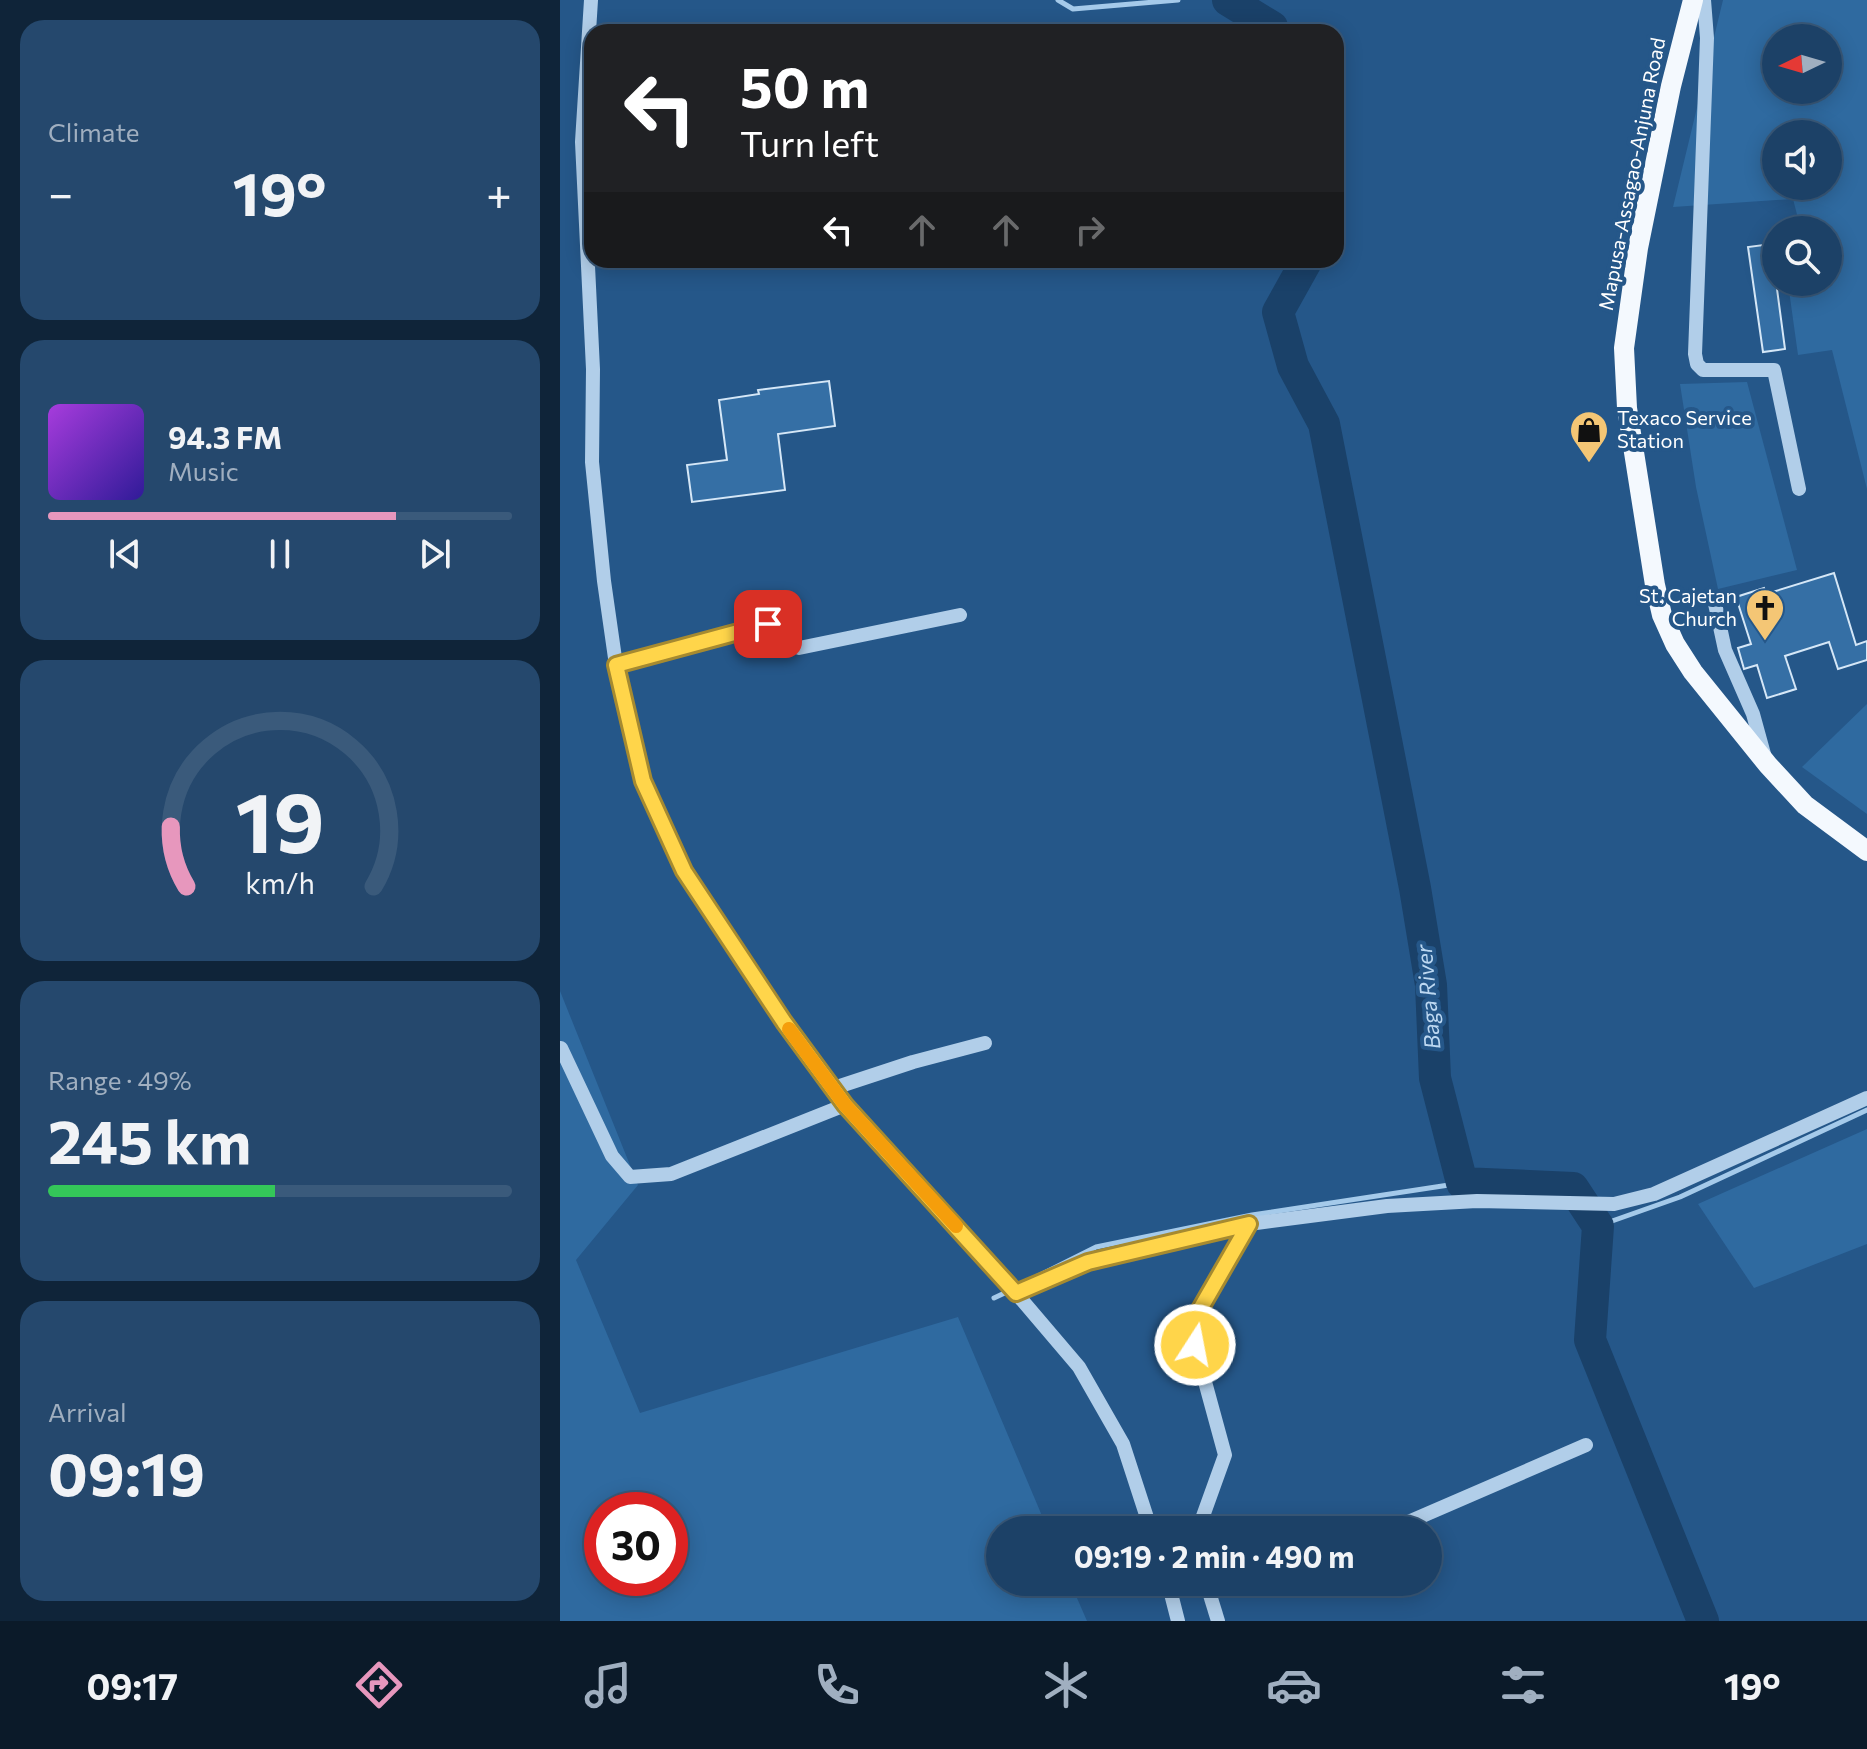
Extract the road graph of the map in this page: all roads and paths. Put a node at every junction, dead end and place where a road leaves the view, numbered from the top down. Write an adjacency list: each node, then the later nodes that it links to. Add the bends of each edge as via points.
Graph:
1 (591, 0): 4 (street)
2 (1693, 0): 12 (main road, Mapusa-Assagao-Anjuna Road, via 1638,248 1624,348 1625,393 1662,615 1693,672)
3 (1704, 0): 8 (street, via 1695,354 1703,370 1774,370)
4 (589, 24)
5 (584, 110): 6 (street)
6 (584, 183)
7 (588, 268): 11 (street, via 592,462)
8 (1799, 489)
9 (1714, 599): 12 (street, via 1725,650)
10 (960, 615): 11 (street, via 799,648 768,624)
11 (616, 665): 16 (street, via 643,781 684,871)
12 (1768, 765): 13 (main road, Mapusa-Assagao-Anjuna Road, via 1805,805)
13 (1867, 851)
14 (985, 1043): 16 (street)
15 (561, 1048): 18 (street, via 612,1156 630,1177 671,1174)
16 (834, 1088): 18 (street)
17 (1867, 1098): 19 (street, via 1654,1194 1614,1204 1477,1201 1387,1206)
18 (845, 1105): 20 (street)
19 (1249, 1224): 20 (street, via 1088,1262); 23 (street, via 1195,1318 1195,1345 1225,1455)
20 (1016, 1293): 22 (street, via 1079,1367 1123,1444)
21 (1586, 1445): 24 (street)
22 (1146, 1516)
23 (1203, 1516)
24 (1422, 1516)
25 (1172, 1596): 27 (street)
26 (1210, 1596): 28 (street)
27 (1178, 1621)
28 (1218, 1621)

